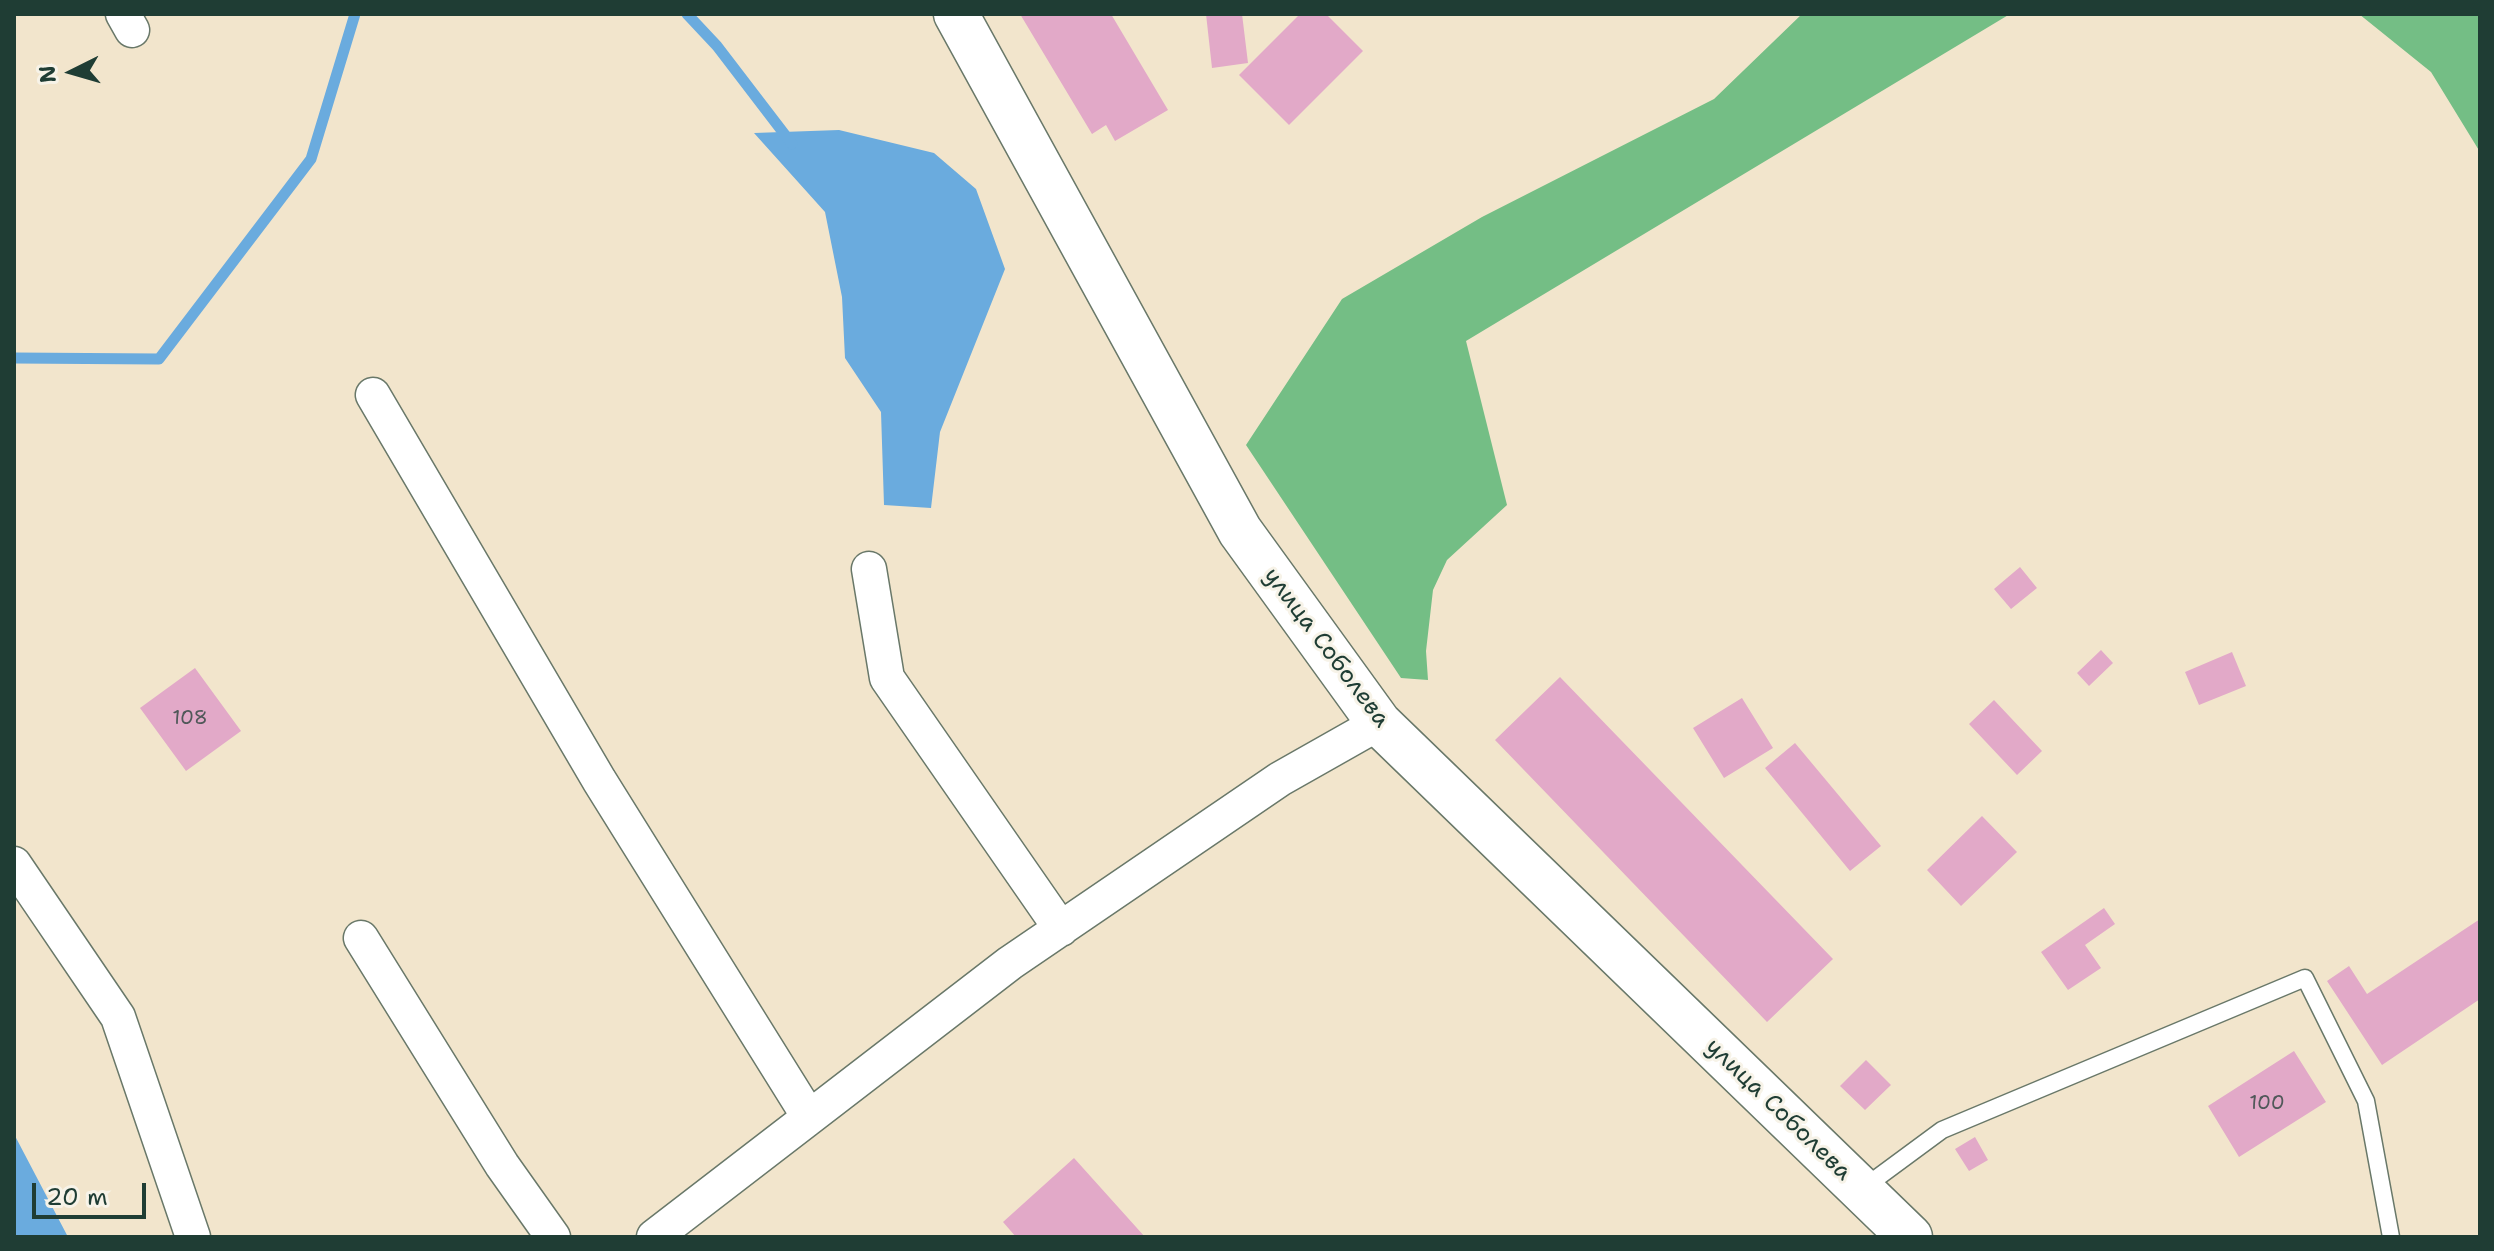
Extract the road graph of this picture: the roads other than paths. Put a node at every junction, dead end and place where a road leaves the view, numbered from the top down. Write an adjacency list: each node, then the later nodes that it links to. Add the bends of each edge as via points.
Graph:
1 (956, 14): 4 (street, улица Соболева, via 1240,531)
2 (373, 395): 8 (street, via 599,780)
3 (869, 569): 6 (street, via 887,678)
4 (1379, 723): 6 (street, via 1280,779); 9 (street, улица Соболева)
5 (14, 864): 10 (street, via 118,1017)
6 (1061, 929): 8 (street)
7 (361, 938): 11 (street, via 502,1165)
8 (809, 1117): 12 (street)
9 (1861, 1190): 13 (street, улица Соболева); 14 (lane, via 1942,1130 2305,978 2366,1101)
10 (193, 1237)
11 (553, 1237)
12 (654, 1237)
13 (1910, 1237)
14 (2391, 1237)

